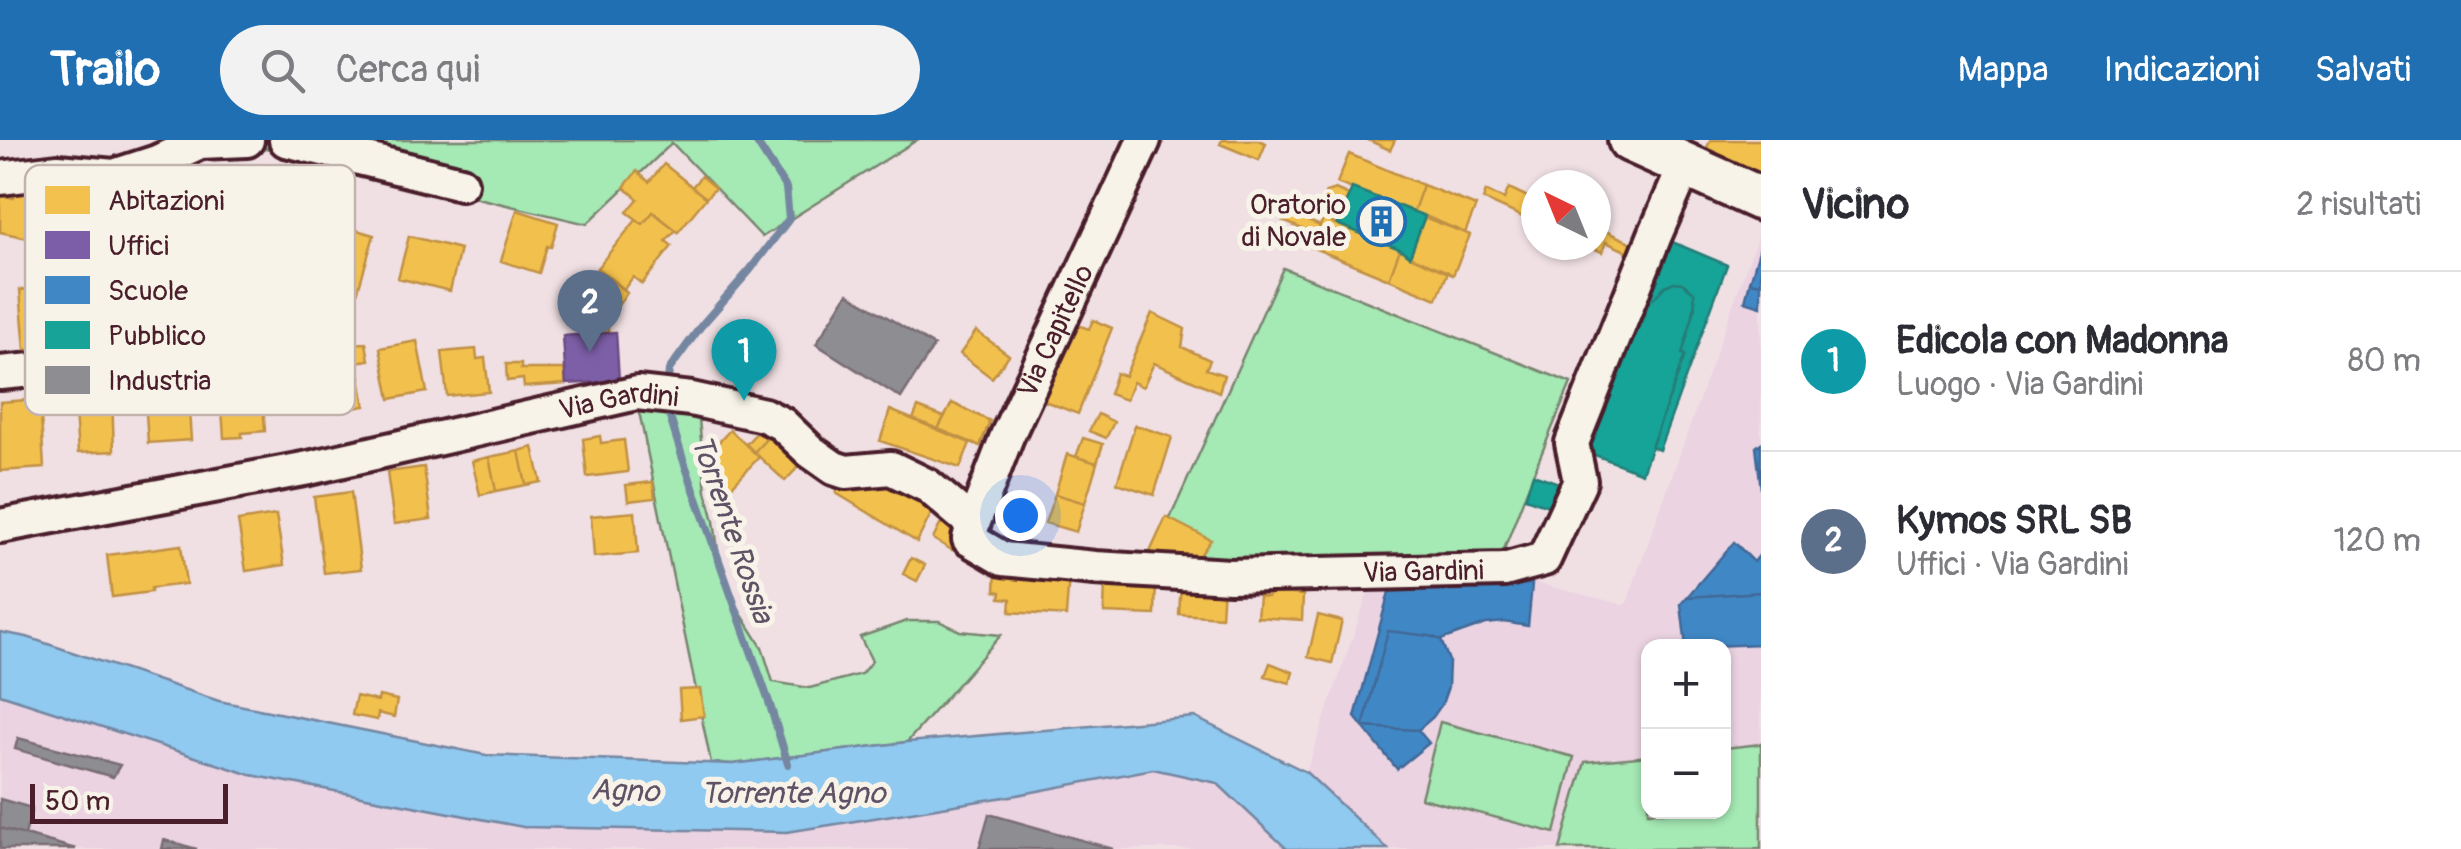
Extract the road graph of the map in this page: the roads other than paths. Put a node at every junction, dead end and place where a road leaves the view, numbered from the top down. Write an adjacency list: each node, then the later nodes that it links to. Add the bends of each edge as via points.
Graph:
1 (248, 140): 6 (street, via 200,142)
2 (286, 140): 9 (street)
3 (1144, 140): 13 (street, Via Capitello)
4 (1630, 140): 5 (main road)
5 (1686, 164): 10 (main road); 13 (street, Via Gardini, via 1572,443 1580,481 1544,560 1504,570 1230,576 1134,570 1003,559 969,538)
6 (148, 165)
7 (25, 175): 8 (street)
8 (0, 178)
9 (461, 183)
10 (1761, 199)
11 (25, 371): 12 (street)
12 (0, 373)
13 (974, 524): 14 (street, Via Gardini, via 928,486 891,468 834,468 764,416 638,393 309,468)
14 (0, 526)

